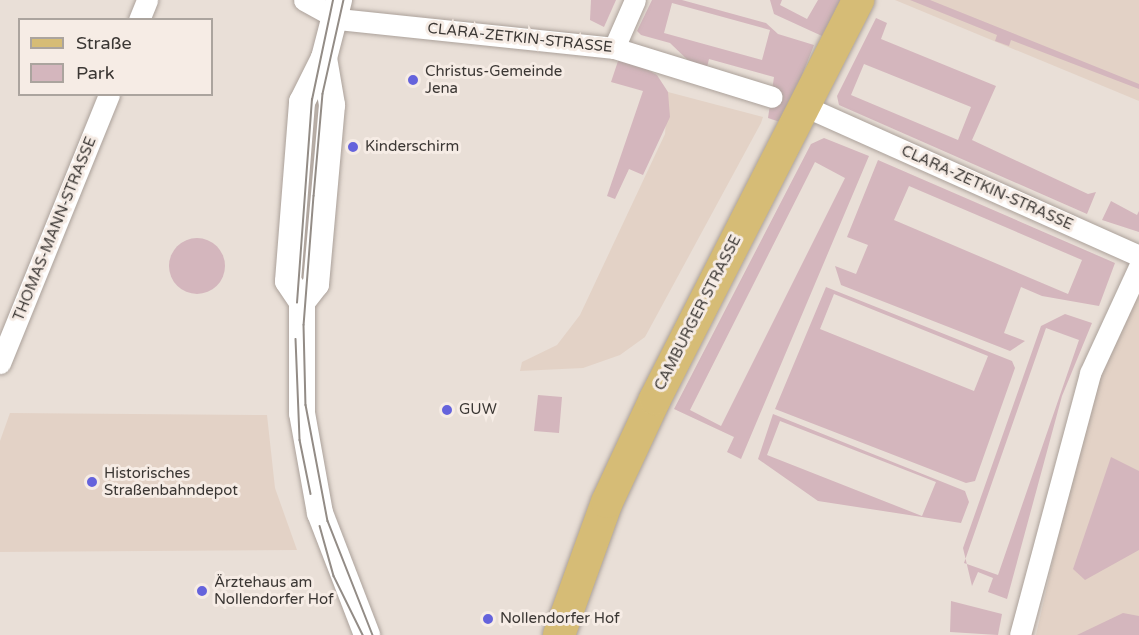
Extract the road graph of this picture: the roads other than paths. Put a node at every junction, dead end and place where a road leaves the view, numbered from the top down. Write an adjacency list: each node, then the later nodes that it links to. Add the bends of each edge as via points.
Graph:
1 (147, 0): 6 (street)
2 (304, 0): 5 (street)
3 (635, 0): 7 (street)
4 (858, 0): 10 (main road, CAMBURGER STRASSE)
5 (336, 9): 7 (street, CLARA-ZETKIN-STRASSE); 14 (street, via 324,58 302,102 288,281 302,302 299,364 308,458 320,513)
6 (140, 18)
7 (614, 48): 9 (street, CLARA-ZETKIN-STRASSE)
8 (108, 96): 13 (street, THOMAS-MANN-STRASSE)
9 (772, 97)
10 (802, 105): 11 (street, CLARA-ZETKIN-STRASSE); 15 (main road, CAMBURGER STRASSE, via 611,493)
11 (1139, 256)
12 (1139, 267): 16 (street, via 1090,373)
13 (0, 363)
14 (367, 635)
15 (559, 635)
16 (1020, 635)

